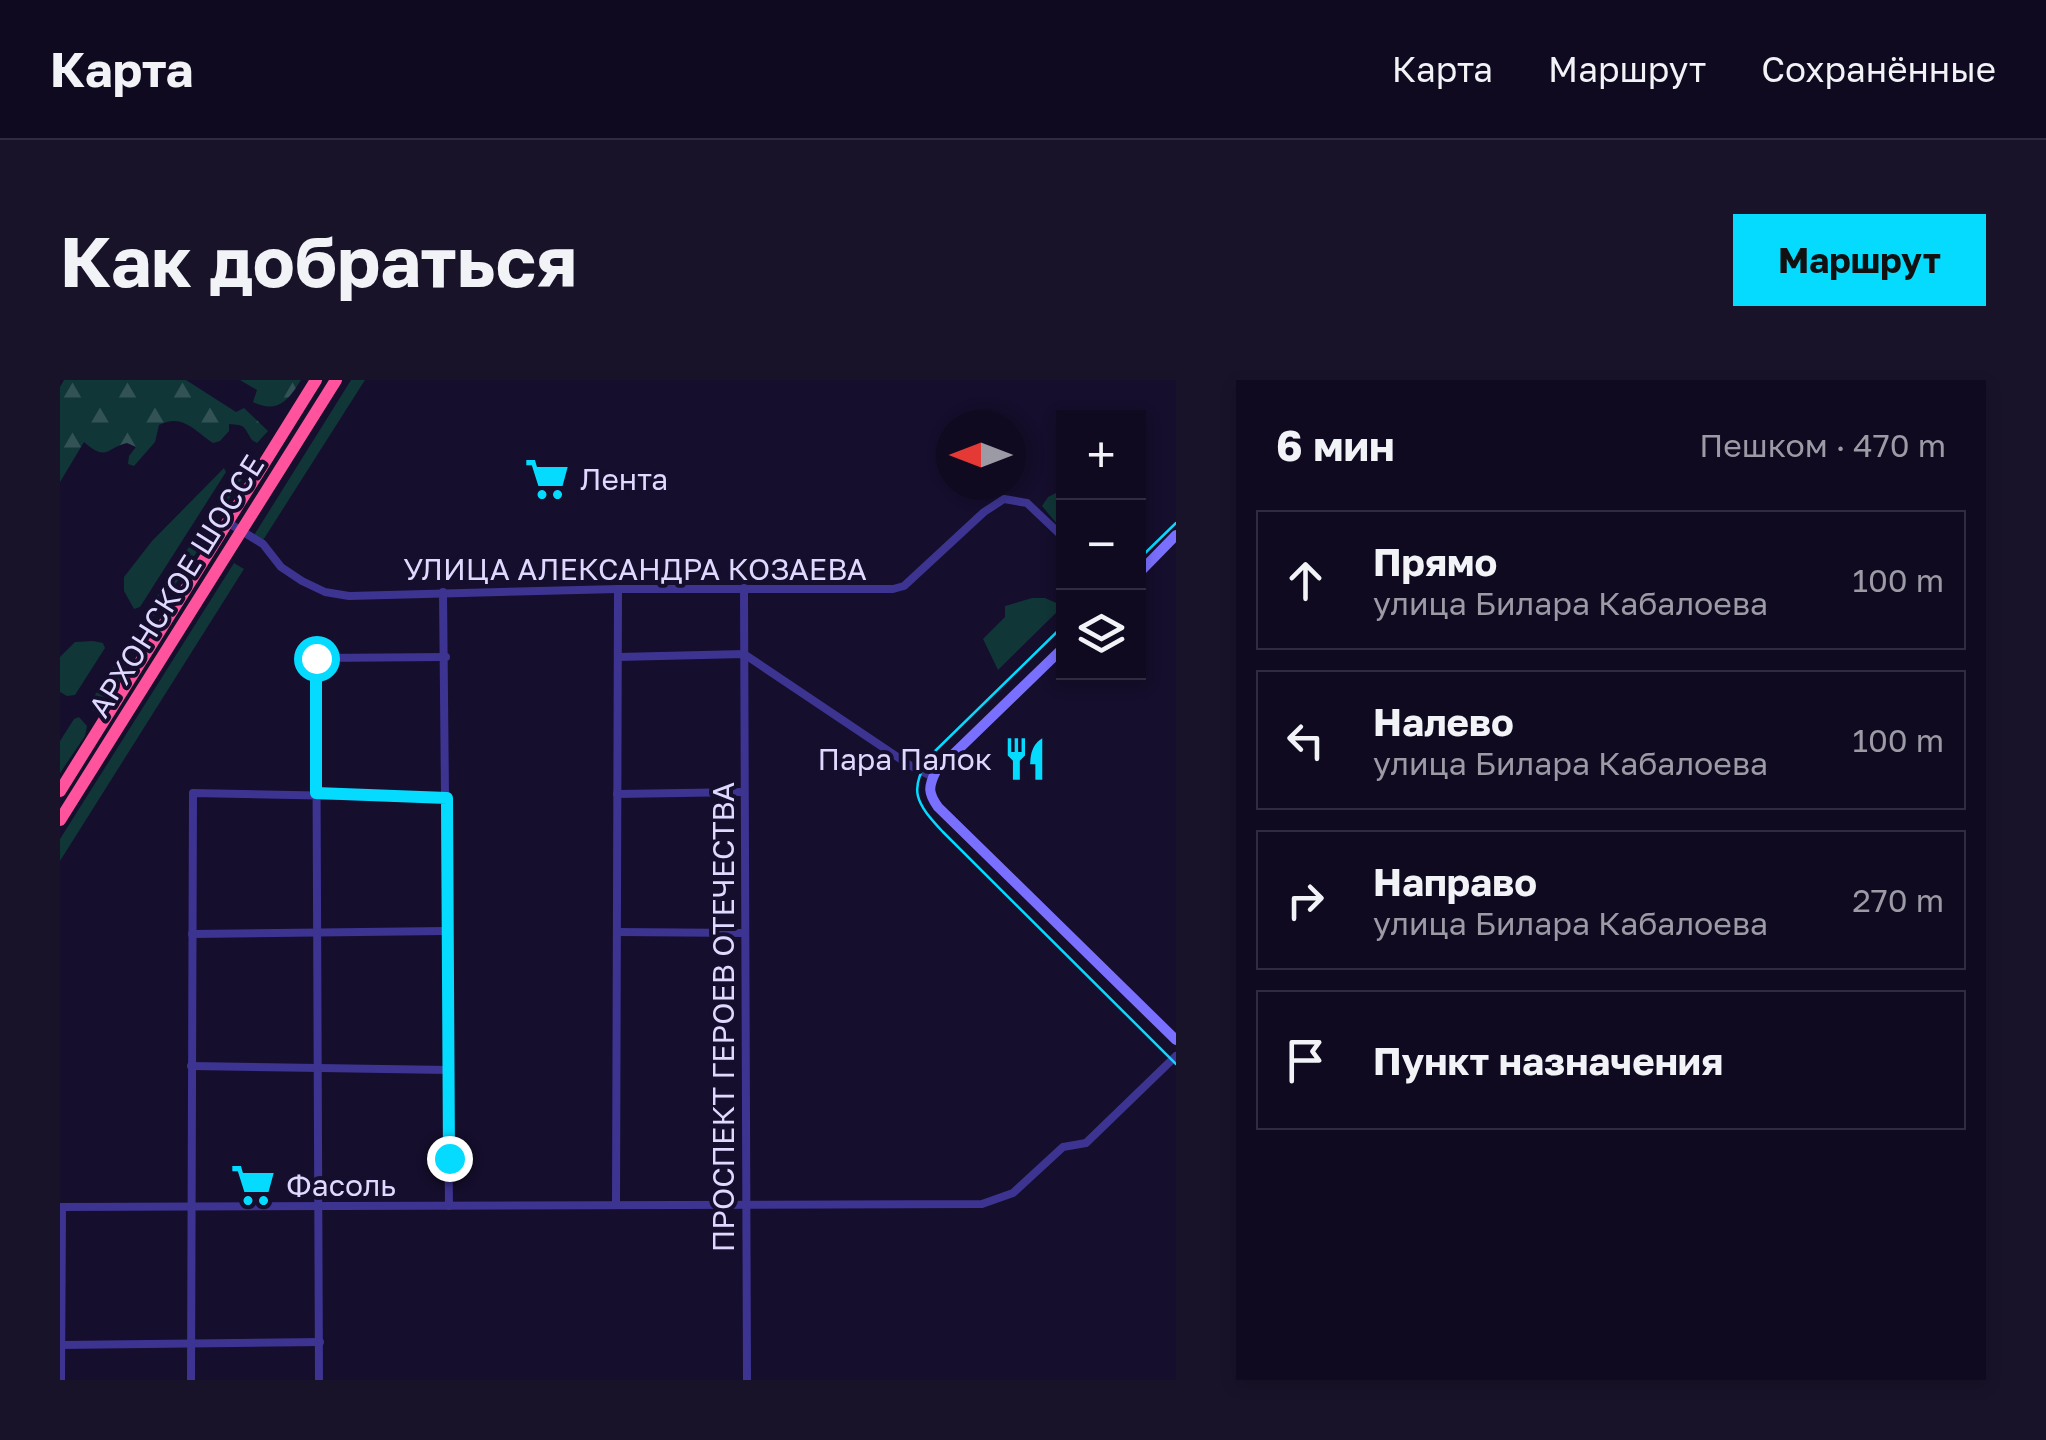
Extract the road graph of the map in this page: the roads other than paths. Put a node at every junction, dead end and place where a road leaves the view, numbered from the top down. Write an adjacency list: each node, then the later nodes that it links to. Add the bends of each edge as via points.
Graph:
1 (316, 380): 3 (highway, АРХОНСКОЕ ШОССЕ)
2 (336, 380): 5 (highway, АРХОНСКОЕ ШОССЕ)
3 (226, 522): 5 (street, УЛИЦА АЛЕКСАНДРА КОЗАЕВА); 16 (highway, АРХОНСКОЕ ШОССЕ)
4 (1056, 530): 8 (street, УЛИЦА АЛЕКСАНДРА КОЗАЕВА, via 1027,503 1004,499 904,586)
5 (241, 532): 10 (street, УЛИЦА АЛЕКСАНДРА КОЗАЕВА, via 264,544 281,567 326,592); 21 (highway, АРХОНСКОЕ ШОССЕ)
6 (1176, 535): 7 (street)
7 (1146, 566)
8 (744, 588): 9 (street, УЛИЦА АЛЕКСАНДРА КОЗАЕВА); 11 (street, ПРОСПЕКТ ГЕРОЕВ ОТЕЧЕСТВА)
9 (618, 589): 10 (street, УЛИЦА АЛЕКСАНДРА КОЗАЕВА); 14 (street)
10 (444, 592): 13 (street)
11 (744, 654): 14 (street); 15 (street); 17 (street, ПРОСПЕКТ ГЕРОЕВ ОТЕЧЕСТВА)
12 (1056, 655): 15 (street)
13 (446, 657): 18 (street, via 316,658); 20 (street)
14 (618, 657): 19 (street)
15 (933, 777): 27 (street, via 930,794 938,807)
16 (60, 790)
17 (744, 792): 19 (street); 25 (street, ПРОСПЕКТ ГЕРОЕВ ОТЕЧЕСТВА)
18 (316, 793): 20 (street); 23 (street); 26 (street, via 193,793)
19 (618, 794): 24 (street)
20 (447, 798): 22 (street)
21 (60, 820)
22 (446, 931): 23 (street); 31 (street)
23 (318, 932): 26 (street); 30 (street)
24 (617, 932): 25 (street); 32 (street)
25 (745, 933): 33 (street, ПРОСПЕКТ ГЕРОЕВ ОТЕЧЕСТВА)
26 (192, 934): 29 (street)
27 (1176, 1040)
28 (1176, 1056): 33 (street, via 1086,1142 1063,1147 1002,1198 982,1204)
29 (190, 1066): 30 (street); 35 (street)
30 (318, 1068): 31 (street); 34 (street)
31 (449, 1070): 36 (street)
32 (616, 1204): 33 (street); 36 (street)
33 (748, 1204): 44 (street, ПРОСПЕКТ ГЕРОЕВ ОТЕЧЕСТВА)
34 (318, 1205): 35 (street); 36 (street); 38 (street)
35 (190, 1206): 37 (street); 40 (street)
36 (449, 1206)
37 (61, 1207): 39 (street)
38 (320, 1342): 40 (street); 43 (street)
39 (60, 1344): 40 (street); 41 (street)
40 (192, 1344): 42 (street)
41 (61, 1380)
42 (191, 1380)
43 (319, 1380)
44 (747, 1380)

